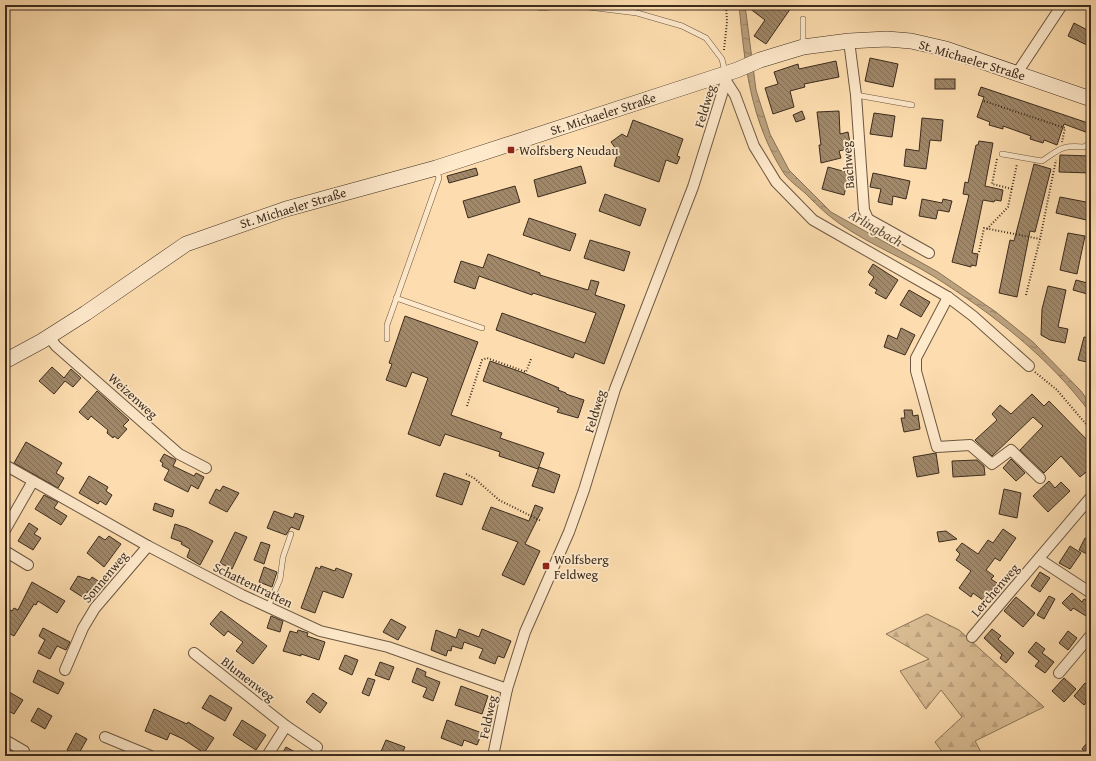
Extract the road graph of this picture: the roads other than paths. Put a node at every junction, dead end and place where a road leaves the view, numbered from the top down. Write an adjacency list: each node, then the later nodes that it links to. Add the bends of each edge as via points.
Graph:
1 (529, 5): 2 (lane, via 542,8)
2 (568, 5)
3 (572, 5): 9 (lane, via 637,13 682,26 706,38)
4 (1062, 5): 8 (street)
5 (803, 19): 7 (lane)
6 (849, 41): 7 (main road, St. Michaeler Straße); 8 (main road, St. Michaeler Straße, via 911,41 946,49); 10 (street, Bachweg)
7 (803, 47): 9 (main road, St. Michaeler Straße, via 760,60)
8 (1017, 73): 11 (main road, St. Michaeler Straße)
9 (730, 75): 15 (main road, St. Michaeler Straße); 17 (street, via 754,146 776,182 813,220); 42 (street, Feldweg, via 693,187 615,389 569,532 525,632)
10 (856, 95): 12 (lane); 16 (street, Bachweg, via 864,210 868,219)
11 (1091, 99)
12 (912, 105)
13 (1091, 142): 14 (lane, via 1084,147 1060,148 1042,161)
14 (1002, 154)
15 (436, 168): 18 (lane, via 439,178); 20 (main road, St. Michaeler Straße, via 286,209 186,244)
16 (929, 253)
17 (948, 297): 23 (street); 26 (street, via 916,358 916,372 937,447 970,445 992,464 1011,450)
18 (396, 298): 19 (lane); 21 (lane, via 387,325)
19 (482, 328)
20 (49, 337): 22 (main road, St. Michaeler Straße); 25 (street, Weizenweg, via 157,436 179,454)
21 (387, 339)
22 (5, 361)
23 (1029, 366)
24 (5, 465): 27 (street, Schattentratten)
25 (206, 468)
26 (1040, 478)
27 (32, 481): 29 (street); 31 (street, Schattentratten)
28 (1091, 497): 33 (street, Lerchenweg)
29 (5, 530)
30 (290, 534): 36 (lane, via 280,579)
31 (148, 546): 36 (street, Schattentratten); 40 (street, Sonnenweg, via 95,608 83,628)
32 (5, 551): 34 (street)
33 (1039, 560): 35 (street); 38 (street, Lerchenweg)
34 (28, 565)
35 (1091, 593)
36 (268, 607): 42 (street, Schattentratten, via 320,631 388,647)
37 (1091, 635): 41 (street)
38 (972, 637)
39 (194, 653): 43 (street, Blumenweg)
40 (65, 670)
41 (1059, 673)
42 (507, 689): 50 (street, Feldweg)
43 (286, 726): 46 (street, Blumenweg); 49 (street)
44 (105, 738): 48 (street)
45 (5, 740): 47 (street, via 24,751)
46 (317, 747)
47 (21, 756)
48 (151, 756)
49 (267, 756)
50 (493, 756)

